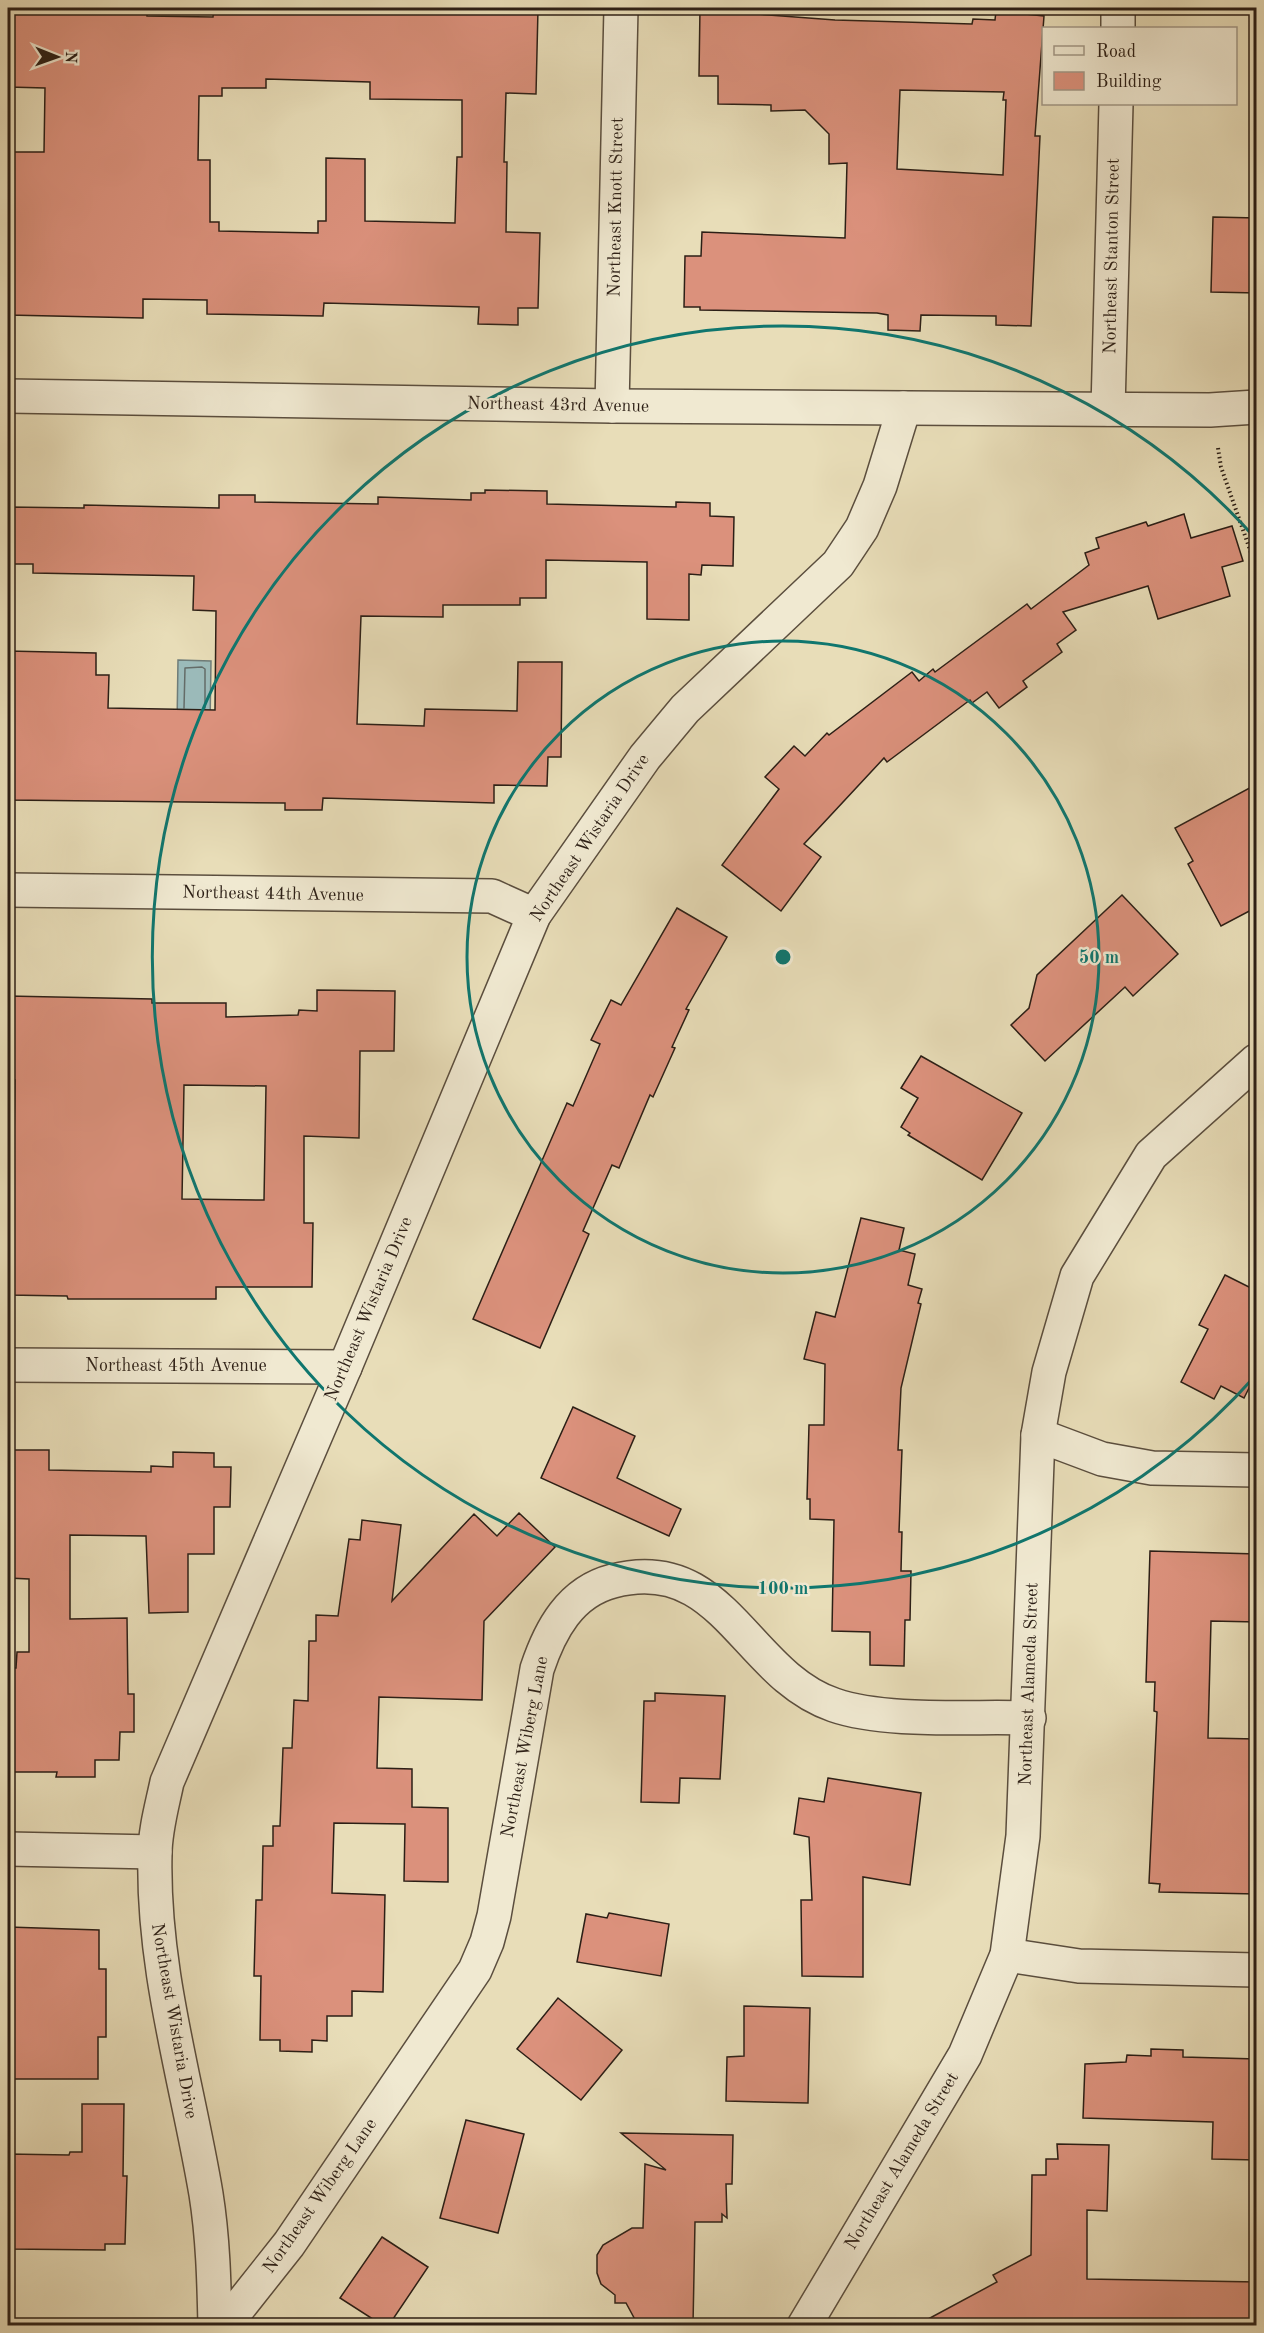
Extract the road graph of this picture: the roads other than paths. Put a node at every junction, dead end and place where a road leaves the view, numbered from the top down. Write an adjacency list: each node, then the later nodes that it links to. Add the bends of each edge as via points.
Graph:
1 (621, 8): 6 (street, Northeast Knott Street)
2 (1118, 8): 3 (street)
3 (1118, 27)
4 (1116, 105): 9 (street, Northeast Stanton Street)
5 (8, 396): 6 (street, Northeast 43rd Avenue)
6 (612, 406): 8 (street, Northeast 43rd Avenue)
7 (1257, 407): 9 (street)
8 (904, 408): 9 (street, Northeast 43rd Avenue); 11 (street, Northeast Wistaria Drive, via 880,486 862,528 838,564 685,710 645,757)
9 (1108, 409)
10 (8, 890): 11 (street, Northeast 44th Avenue, via 492,897)
11 (534, 915): 14 (street, Northeast Wistaria Drive)
12 (1257, 1061): 15 (street, Northeast Alameda Street, via 1151,1155 1077,1276 1049,1372)
13 (8, 1365): 14 (street, Northeast 45th Avenue)
14 (345, 1367): 19 (street, Northeast Wistaria Drive, via 166,1782)
15 (1038, 1435): 16 (street, via 1102,1459 1152,1468); 17 (street, Northeast Alameda Street)
16 (1257, 1470)
17 (1029, 1718): 20 (street, Northeast Alameda Street, via 1023,1836); 23 (street, Northeast Wiberg Lane, via 874,1714 834,1705 802,1690 778,1671 714,1602 689,1586 658,1575 631,1576 600,1584 573,1603 547,1640 537,1669 494,1916 475,1970 289,2244)
18 (8, 1849): 19 (street)
19 (155, 1852): 22 (street, Northeast Wistaria Drive, via 155,1915 161,1965 214,2251)
20 (1007, 1955): 21 (street, via 1079,1966); 24 (street, Northeast Alameda Street, via 965,2055)
21 (1257, 1970)
22 (215, 2325)
23 (224, 2325)
24 (804, 2325)

